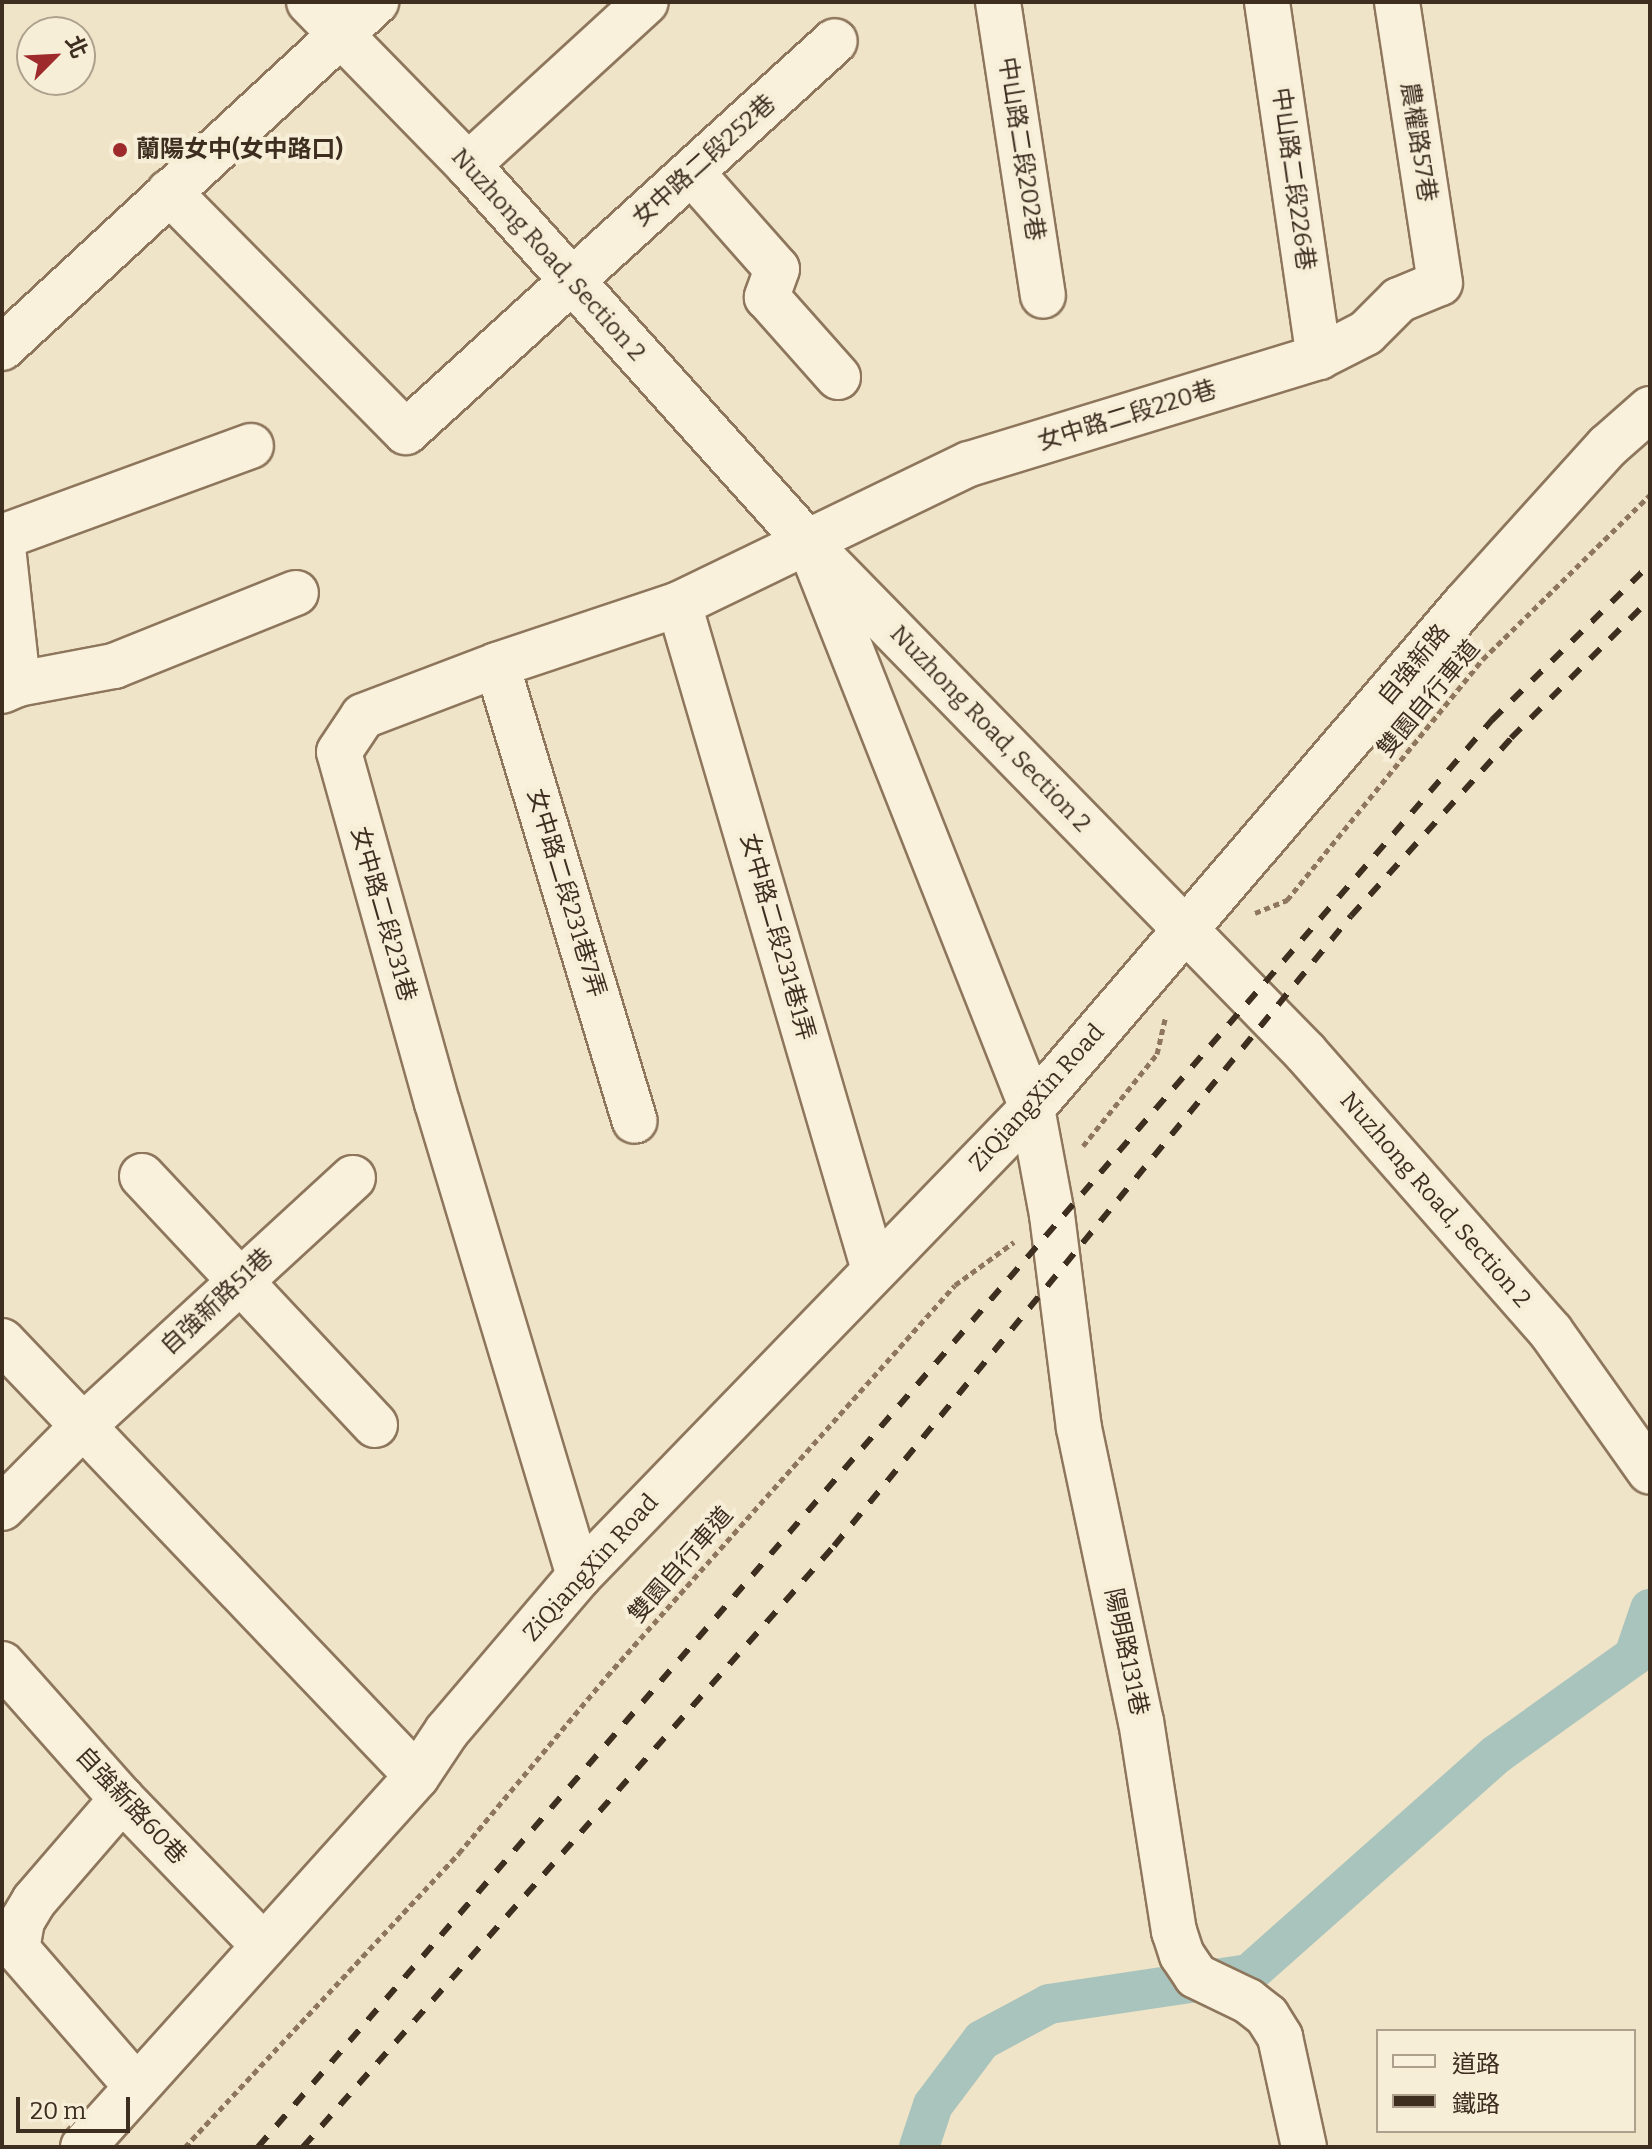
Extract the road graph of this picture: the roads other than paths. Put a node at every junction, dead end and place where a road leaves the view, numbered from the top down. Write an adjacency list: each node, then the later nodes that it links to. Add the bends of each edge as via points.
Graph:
1 (309, 2): 7 (street, Nuzhong Road, Section 2)
2 (376, 2): 7 (street)
3 (646, 2): 9 (street)
4 (998, 2): 14 (street, 中山路二段202巷)
5 (1267, 2): 16 (street, 中山路二段226巷)
6 (1397, 2): 13 (street, 農權路57巷)
7 (340, 35): 9 (street, Nuzhong Road, Section 2); 11 (street)
8 (835, 41): 10 (street, 女中路二段252巷)
9 (468, 165): 12 (street, Nuzhong Road, Section 2)
10 (692, 173): 12 (street, 女中路二段252巷); 17 (street, via 777,269 767,297)
11 (169, 192): 12 (street, 女中路二段252巷, via 406,432); 15 (street)
12 (572, 280): 21 (street, Nuzhong Road, Section 2)
13 (1440, 283): 16 (street, 女中路二段220巷, via 1399,300 1366,333)
14 (1043, 296)
15 (2, 348)
16 (1319, 357): 21 (street, 女中路二段220巷, via 969,464)
17 (838, 377)
18 (1650, 409): 26 (street, 自強新路, via 1608,446 1465,604)
19 (251, 446): 20 (street)
20 (2, 538): 25 (street)
21 (809, 544): 23 (street, 女中路二段231巷); 26 (street, Nuzhong Road, Section 2); 27 (street, 陽明路131巷)
22 (296, 593): 25 (street, via 114,666)
23 (679, 604): 24 (street, 女中路二段231巷); 31 (street, 女中路二段231巷1弄)
24 (497, 665): 28 (street, 女中路二段231巷7弄); 38 (street, 女中路二段231巷, via 363,716 339,752 437,1103)
25 (10, 688)
26 (1187, 930): 27 (street, ZiQiangXin Road); 36 (street, Nuzhong Road, Section 2, via 1306,1053 1551,1332)
27 (1032, 1108): 31 (street, ZiQiangXin Road); 45 (street, 陽明路131巷, via 1052,1215 1079,1428 1141,1721 1174,1931 1196,1976 1248,2001 1267,2016 1280,2037)
28 (635, 1121)
29 (142, 1176): 32 (street)
30 (353, 1178): 32 (street, 自強新路51巷)
31 (874, 1270): 38 (street, ZiQiangXin Road)
32 (241, 1281): 34 (street); 35 (street, 自強新路51巷)
33 (2, 1341): 35 (street)
34 (375, 1425)
35 (82, 1427): 37 (street); 40 (street)
36 (1650, 1472)
37 (2, 1508)
38 (579, 1576): 40 (street, ZiQiangXin Road, via 447,1731)
39 (2, 1664): 41 (street, 自強新路60巷)
40 (417, 1776): 42 (street, ZiQiangXin Road)
41 (122, 1799): 42 (street, 自強新路60巷); 43 (street, via 34,1901 22,1921 17,1949)
42 (263, 1945): 43 (street, ZiQiangXin Road)
43 (136, 2086): 44 (street, ZiQiangXin Road)
44 (83, 2147)
45 (1304, 2147)

